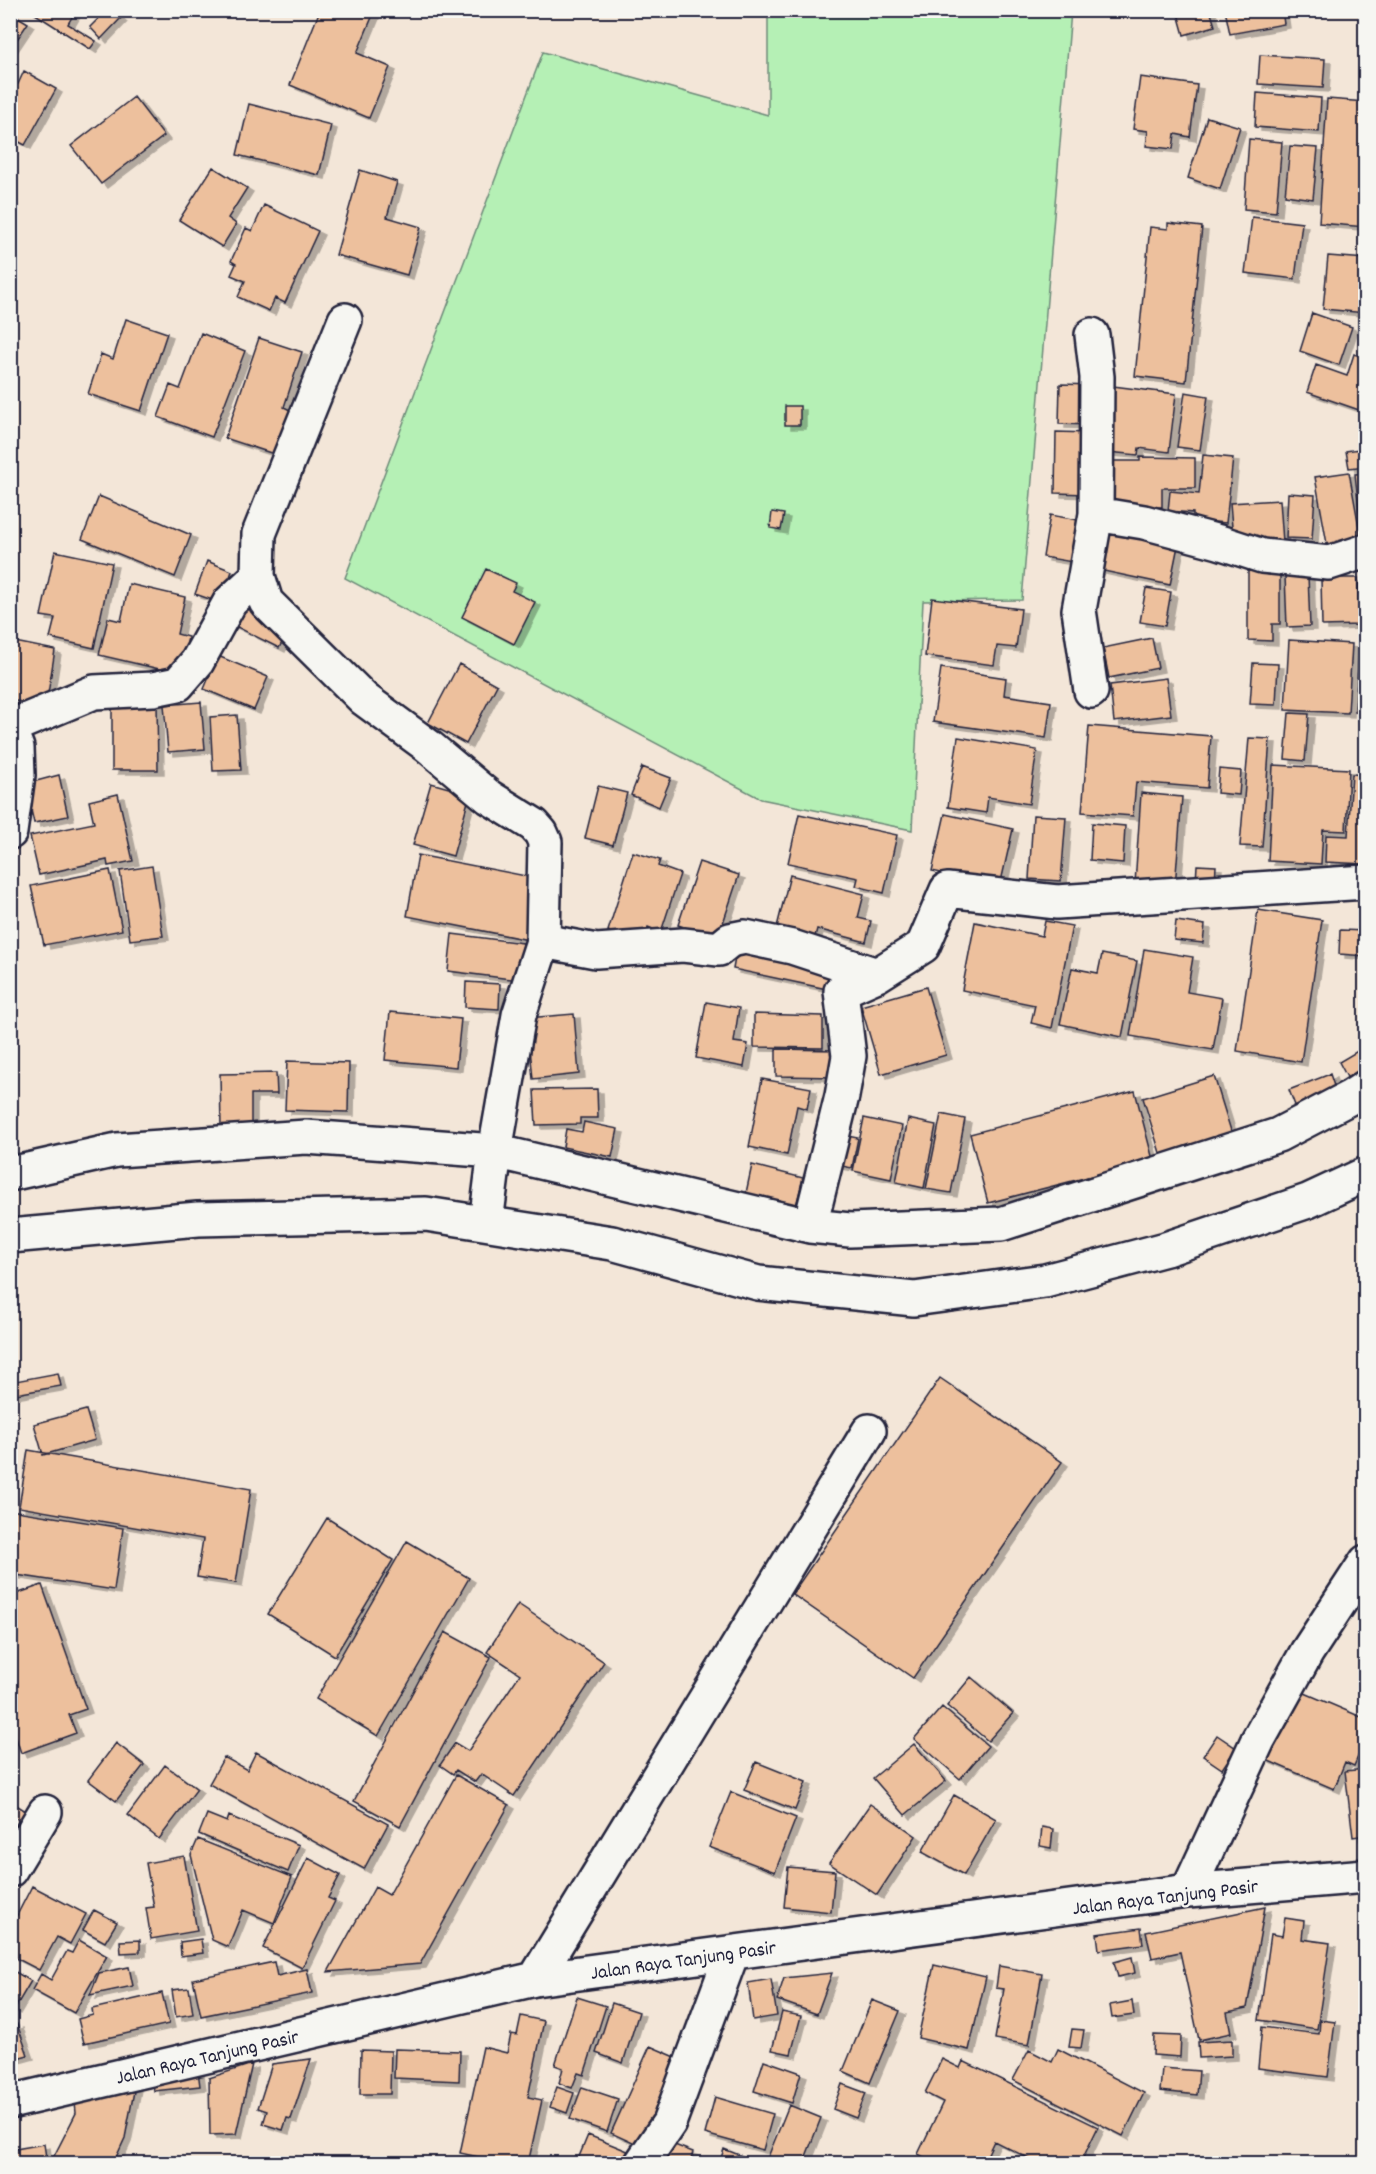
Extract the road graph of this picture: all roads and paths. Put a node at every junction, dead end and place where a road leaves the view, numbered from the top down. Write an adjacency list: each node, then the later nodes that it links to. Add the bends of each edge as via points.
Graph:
1 (345, 320): 5 (street, via 259,534)
2 (1092, 335): 3 (street, via 1096,377)
3 (1096, 514): 4 (street, via 1144,522 1262,556 1329,563); 6 (street, via 1079,610)
4 (1365, 551)
5 (258, 576): 7 (street, via 230,602 197,662 177,684 94,692); 10 (street, via 266,603 364,699 541,833 545,842)
6 (1091, 691)
7 (10, 729): 8 (street, via 18,748 18,775)
8 (10, 832)
9 (1365, 882): 11 (street, via 1057,902 947,890 923,946)
10 (543, 941): 11 (street, via 596,951 684,945 719,949 730,940 745,937 792,947); 13 (street, via 519,1015)
11 (876, 975): 17 (street, via 841,991 849,1056)
12 (1365, 1087): 17 (street, via 1278,1135 1002,1224 850,1230)
13 (495, 1158): 14 (street, via 306,1137 117,1150); 16 (street); 17 (street)
14 (10, 1174)
15 (1365, 1174): 16 (street, via 1308,1201 1166,1249 1045,1281 914,1299 758,1283 612,1243)
16 (487, 1215): 18 (street, via 198,1218)
17 (810, 1226)
18 (10, 1236)
19 (869, 1431): 26 (street)
20 (1365, 1562): 24 (street, via 1307,1652 1258,1740)
21 (45, 1812): 22 (street)
22 (10, 1870)
23 (1365, 1876): 24 (street, Jalan Raya Tanjung Pasir)
24 (1188, 1891): 25 (street, Jalan Raya Tanjung Pasir)
25 (732, 1953): 26 (street, Jalan Raya Tanjung Pasir); 28 (street, via 669,2123)
26 (535, 1979): 27 (street, Jalan Raya Tanjung Pasir)
27 (10, 2102)
28 (641, 2163)

